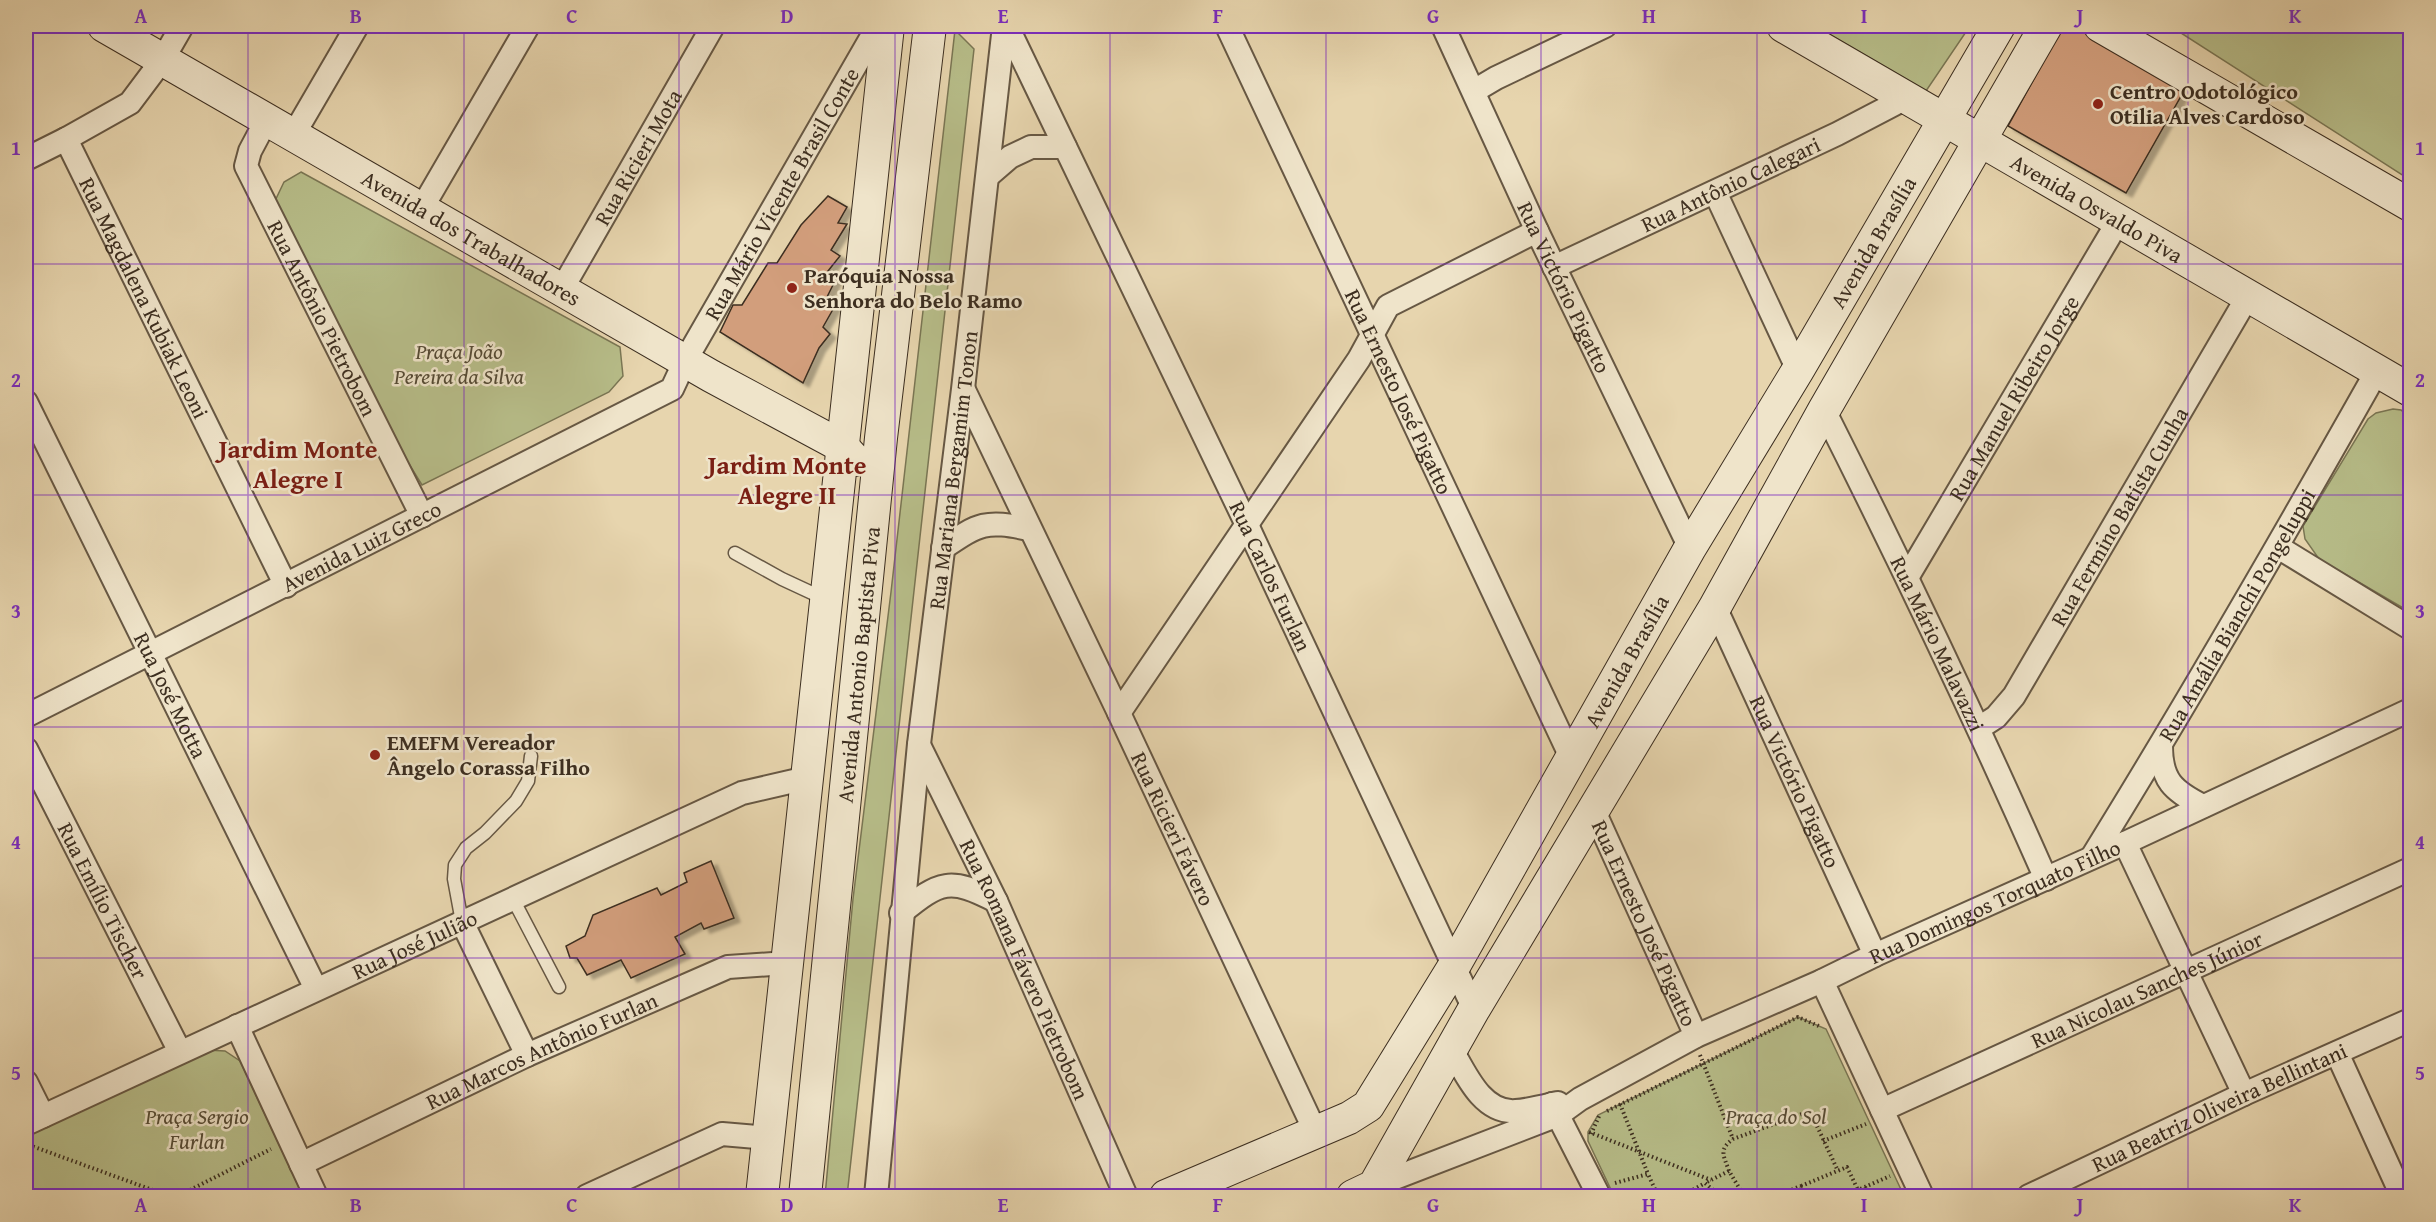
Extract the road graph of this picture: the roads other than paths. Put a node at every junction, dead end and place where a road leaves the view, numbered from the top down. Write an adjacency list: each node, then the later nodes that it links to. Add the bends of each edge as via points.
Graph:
1 (104, 26): 17 (main road, Avenida dos Trabalhadores)
2 (182, 26): 17 (street)
3 (357, 26): 22 (street)
4 (528, 26): 30 (street)
5 (713, 26): 34 (street, Rua Ricieri Mota)
6 (878, 26): 37 (street, Rua Mário Vicente Brasil Conte)
7 (888, 26): 45 (main road, Avenida Antonio Baptista Piva)
8 (930, 26): 44 (main road, Avenida Antonio Baptista Piva)
9 (1005, 26): 25 (street, Rua Carlos Furlan); 27 (street, Rua Mariana Bergamim Tonon)
10 (1227, 26): 36 (street, Rua Ernesto José Pigatto)
11 (1443, 26): 18 (street, Rua Victório Pigatto)
12 (1605, 26): 18 (street)
13 (1783, 26): 19 (main road, Avenida Osvaldo Piva)
14 (1999, 26): 21 (main road, Avenida Brasília)
15 (2046, 26): 24 (main road, Avenida Brasília)
16 (2100, 26): 29 (main road)
17 (163, 59): 20 (main road, Avenida dos Trabalhadores); 23 (street, via 130,103)
18 (1474, 91): 32 (street, Rua Victório Pigatto)
19 (1906, 98): 21 (main road, Avenida Osvaldo Piva); 28 (street, Rua Antônio Calegari)
20 (267, 119): 22 (main road, Avenida dos Trabalhadores); 47 (street, Rua Antônio Pietrobom, via 246,166)
21 (1944, 120): 24 (main road, Avenida Osvaldo Piva); 38 (main road, Avenida Brasília)
22 (294, 134): 30 (main road, Avenida dos Trabalhadores)
23 (66, 139): 26 (street); 55 (street, Rua Magdalena Kubiak Leoni)
24 (1981, 141): 31 (main road, Avenida Osvaldo Piva); 43 (main road, Avenida Brasília)
25 (1065, 147): 27 (street, via 1031,147 1010,157); 48 (street, Rua Carlos Furlan)
26 (26, 159)
27 (988, 176): 40 (street, Rua Mariana Bergamim Tonon)
28 (1715, 192): 33 (street, Rua Antônio Calegari); 38 (street)
29 (2410, 205)
30 (422, 208): 34 (main road, Avenida dos Trabalhadores)
31 (2119, 220): 35 (main road, Avenida Osvaldo Piva); 54 (street, Rua Manuel Ribeiro Jorge)
32 (1537, 231): 33 (street, Rua Victório Pigatto); 36 (street, via 1388,306)
33 (1554, 267): 52 (street, Rua Victório Pigatto)
34 (562, 289): 37 (main road, Avenida dos Trabalhadores)
35 (2248, 296): 39 (main road, Avenida Osvaldo Piva); 65 (street, Rua Fermino Batista Cunha, via 2014,696 1996,717)
36 (1373, 333): 48 (street); 70 (street, Rua Ernesto José Pigatto)
37 (686, 361): 45 (main road, Avenida dos Trabalhadores); 47 (street, Avenida Luiz Greco, via 672,389)
38 (1798, 370): 52 (main road, Avenida Brasília)
39 (2378, 371): 41 (main road, Avenida Osvaldo Piva); 50 (street, Rua Amália Bianchi Pongeluppi)
40 (963, 389): 49 (street, Rua Ricieri Fávero); 51 (street, Rua Mariana Bergamim Tonon)
41 (2410, 390)
42 (26, 402): 61 (street, Rua José Motta)
43 (1824, 410): 54 (street, Rua Mário Malavazzi); 57 (main road, Avenida Brasília)
44 (882, 438): 45 (main road, via 863,446); 46 (main road, Avenida Antonio Baptista Piva)
45 (843, 447): 46 (main road, Avenida dos Trabalhadores); 56 (main road, Avenida Antonio Baptista Piva)
46 (876, 492): 60 (main road, Avenida Antonio Baptista Piva)
47 (422, 516): 55 (street, Avenida Luiz Greco)
48 (1246, 525): 63 (street); 84 (street, Rua Carlos Furlan)
49 (1029, 529): 51 (street, via 997,522 971,530); 63 (street, Rua Ricieri Fávero)
50 (2278, 547): 58 (street); 67 (street, Rua Amália Bianchi Pongeluppi)
51 (943, 548): 66 (street, Rua Mariana Bergamim Tonon)
52 (1690, 548): 70 (main road, Avenida Brasília)
53 (735, 553): 56 (lane)
54 (1908, 576): 65 (street, Rua Mário Malavazzi)
55 (286, 585): 61 (street, Avenida Luiz Greco)
56 (826, 599): 59 (main road, Avenida Antonio Baptista Piva)
57 (1715, 607): 73 (main road, Avenida Brasília); 82 (street, Rua Victório Pigatto)
58 (2410, 628)
59 (822, 636): 60 (main road, via 838,630); 71 (main road, Avenida Antonio Baptista Piva)
60 (861, 642): 110 (main road, Avenida Antonio Baptista Piva)
61 (149, 655): 64 (street, Avenida Luiz Greco); 88 (street, Rua José Motta)
62 (2410, 710): 72 (street, Rua Domingos Torquato Filho)
63 (1119, 713): 102 (street, Rua Ricieri Fávero)
64 (26, 716)
65 (1979, 728): 77 (street, Rua Mário Malavazzi)
66 (919, 744): 79 (street, Rua Romana Fávero Pietrobom); 80 (street, Rua Mariana Bergamim Tonon)
67 (2161, 746): 72 (street, via 2161,765 2168,779 2179,792); 75 (street, Rua Amália Bianchi Pongeluppi)
68 (26, 749): 94 (street, Rua Emílio Tischer)
69 (531, 756): 81 (lane, via 528,781 516,801 466,848 455,865)
70 (1572, 758): 84 (main road, Avenida Brasília)
71 (807, 778): 78 (street, Rua José Julião, via 742,794); 83 (main road, Avenida Antonio Baptista Piva)
72 (2203, 806): 74 (street, Rua Domingos Torquato Filho)
73 (1594, 811): 89 (main road, Avenida Brasília); 92 (street, Rua Ernesto José Pigatto)
74 (2125, 843): 75 (street, Rua Domingos Torquato Filho); 85 (street)
75 (2092, 857): 77 (street, Rua Domingos Torquato Filho)
76 (2410, 869): 85 (street, Rua Nicolau Sanches Júnior)
77 (2046, 879): 82 (street, Rua Domingos Torquato Filho)
78 (513, 899): 81 (street, Rua José Julião); 87 (lane)
79 (996, 901): 80 (street, via 971,888 946,884 927,892); 112 (street, Rua Romana Fávero Pietrobom)
80 (901, 913): 111 (street, Rua Mariana Bergamim Tonon)
81 (462, 922): 88 (street, Rua José Julião); 96 (street)
82 (1875, 955): 86 (street, Rua Domingos Torquato Filho)
83 (787, 963): 96 (street, Rua Marcos Antônio Furlan, via 728,967); 103 (main road, Avenida Antonio Baptista Piva)
84 (1453, 968): 89 (street, Rua Carlos Furlan); 102 (main road, Avenida Brasília, via 1368,1106)
85 (2187, 971): 98 (street); 100 (street, Rua Nicolau Sanches Júnior)
86 (1822, 981): 92 (street, Rua Domingos Torquato Filho); 100 (street)
87 (559, 987)
88 (316, 989): 91 (street, Rua José Julião)
89 (1474, 1009): 93 (main road, Avenida Brasília)
90 (2410, 1020): 95 (street, Rua Beatriz Oliveira Bellintani)
91 (237, 1026): 94 (street, Rua José Julião); 104 (street)
92 (1694, 1037): 99 (street, Rua Domingos Torquato Filho)
93 (1452, 1050): 99 (street, Rua Domingos Torquato Filho, via 1476,1090 1492,1107 1514,1112); 106 (main road, Avenida Brasília)
94 (180, 1052): 101 (street, Rua José Julião)
95 (2337, 1053): 98 (street, Rua Beatriz Oliveira Bellintani); 116 (street)
96 (527, 1055): 104 (street, Rua Marcos Antônio Furlan)
97 (26, 1082): 101 (street)
98 (2244, 1094): 115 (street, Rua Beatriz Oliveira Bellintani)
99 (1555, 1109): 105 (street); 106 (street, Rua Domingos Torquato Filho)
100 (1876, 1116): 114 (street)
101 (34, 1120)
102 (1315, 1131): 113 (main road, Avenida Brasília)
103 (768, 1138): 108 (street, via 722,1134); 109 (main road, Avenida Antonio Baptista Piva)
104 (301, 1164): 107 (street)
105 (1608, 1189)
106 (1363, 1191)
107 (316, 1197)
108 (587, 1197)
109 (762, 1197)
110 (805, 1197)
111 (876, 1197)
112 (1126, 1197)
113 (1166, 1197)
114 (1922, 1197)
115 (2029, 1197)
116 (2402, 1197)

